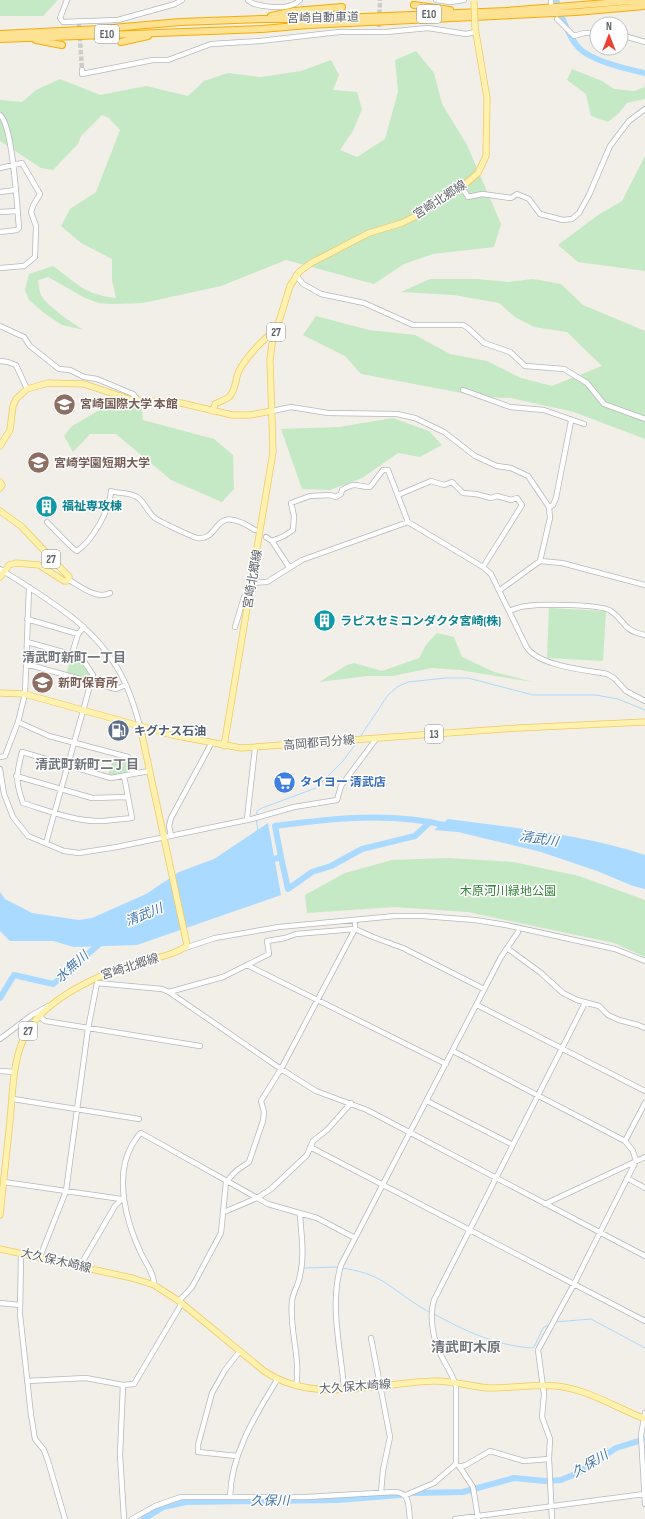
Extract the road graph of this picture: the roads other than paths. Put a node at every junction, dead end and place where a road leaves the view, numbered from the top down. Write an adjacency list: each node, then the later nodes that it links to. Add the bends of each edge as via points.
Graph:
1 (67, 0): 2 (street, via 60,18 63,22 118,20)
2 (182, 0)
3 (248, 0): 4 (street, via 255,4 281,8 292,6)
4 (300, 0)
5 (436, 0): 6 (street)
6 (464, 0)
7 (645, 0): 12 (highway, 宮崎自動車道 / E10)
8 (474, 1): 16 (main road, 宮崎北郷線 / 27, bridge)
9 (414, 5): 12 (highway, via 449,10)
10 (645, 6): 17 (highway, 宮崎自動車道 / E10, via 532,15)
11 (342, 7): 13 (highway, via 294,11)
12 (506, 11): 13 (highway, 宮崎自動車道 / E10)
13 (261, 19): 20 (highway, 宮崎自動車道 / E10)
14 (557, 19): 19 (street, via 574,36)
15 (379, 26): 18 (street)
16 (475, 29): 18 (street, via 466,34 428,28); 32 (main road, 宮崎北郷線 / 27, via 486,98 487,148 480,170)
17 (162, 32): 22 (highway, 宮崎自動車道 / E10); 24 (highway)
18 (379, 32): 27 (street, via 339,32 260,42 211,44 168,60 153,60 82,74)
19 (589, 33)
20 (0, 34)
21 (629, 37): 25 (street)
22 (25, 38): 23 (highway, 宮崎自動車道 / E10); 26 (highway)
23 (0, 39)
24 (121, 42)
25 (645, 42)
26 (62, 45)
27 (82, 70)
28 (645, 109): 32 (street, via 629,121 610,146 589,195 577,216 570,220 540,214 529,199 517,194 507,198 482,194 468,197)
29 (0, 115): 30 (street, via 12,144)
30 (12, 164): 31 (street); 33 (street); 38 (street, via 24,165 40,194 31,212 36,226 36,255 24,266)
31 (0, 168)
32 (462, 187): 39 (main road, 宮崎北郷線 / 27, via 418,215 358,238 311,263)
33 (14, 190): 34 (street); 35 (street)
34 (0, 192)
35 (17, 211): 36 (street); 37 (street, via 19,228)
36 (0, 212)
37 (0, 232)
38 (0, 268)
39 (296, 275): 41 (main road, 宮崎北郷線 / 27); 48 (street, via 303,284 322,294 364,303 413,325 463,325 484,343 510,352 524,366 564,369 587,383 607,406)
40 (0, 326): 45 (street, via 24,337 30,346 59,369 97,379 132,394)
41 (276, 331): 46 (main road, 27, via 269,334 243,363 229,397 215,404); 47 (main road, 宮崎北郷線 / 27, via 269,369)
42 (0, 361): 43 (street, via 16,365)
43 (27, 389): 45 (main road, via 48,383 84,384); 51 (main road, via 16,399 10,430)
44 (463, 390): 49 (street, via 510,407 544,410)
45 (138, 400): 46 (main road, via 172,402)
46 (213, 411): 47 (main road, via 242,415)
47 (272, 411): 55 (street, via 291,407 328,413 397,414 426,422 444,432 475,456 528,476); 68 (main road, 宮崎北郷線 / 27, via 273,452)
48 (645, 419)
49 (571, 421): 50 (street); 55 (street, via 556,498)
50 (584, 424)
51 (0, 446)
52 (0, 482): 53 (main road)
53 (0, 488)
54 (398, 495): 58 (street); 61 (street, via 388,470 381,472 370,487 350,484 336,497 319,495 300,500 290,505 294,516 292,530); 64 (street, via 431,481 444,485 452,482 467,494 491,498 497,496 511,500 517,498 522,505)
55 (549, 507): 62 (street, via 550,518)
56 (0, 511): 67 (main road, 27, via 21,526 66,573)
57 (47, 522): 59 (street, via 77,551 90,539 110,500 110,491 131,494 139,498 155,519 196,538 207,535 226,520 236,519)
58 (408, 522): 63 (street); 64 (street)
59 (256, 530)
60 (266, 537): 61 (street)
61 (272, 541): 63 (street)
62 (540, 561): 69 (street, via 562,562); 71 (street)
63 (289, 567): 68 (street, via 267,582)
64 (483, 567): 71 (street, via 491,574)
65 (2, 570): 66 (main road); 67 (main road, 27, via 16,563 32,564 46,568 64,581); 70 (street)
66 (0, 577)
67 (69, 580): 72 (street, via 95,594 104,596)
68 (252, 583): 73 (main road, 宮崎北郷線 / 27)
69 (645, 585)
70 (29, 587): 75 (street); 76 (street)
71 (500, 590): 74 (street)
72 (110, 593)
73 (250, 593): 77 (street, via 244,597); 95 (main road, 宮崎北郷線 / 27)
74 (509, 611): 79 (street, via 525,606 551,604 602,608 611,611 627,629); 87 (street, via 528,650 536,657 606,674 614,678 626,691)
75 (27, 619): 78 (street); 80 (street)
76 (84, 627): 78 (street); 84 (street, via 108,654)
77 (235, 627)
78 (78, 634): 81 (street)
79 (645, 635)
80 (27, 642): 81 (street); 82 (street)
81 (72, 654): 83 (street, via 80,657 93,675)
82 (26, 664): 83 (street); 86 (street)
83 (91, 683): 84 (street, via 116,689); 88 (street)
84 (126, 685): 91 (street)
85 (0, 693): 86 (main road, 高岡都司分線 / 13)
86 (25, 694): 88 (main road, 高岡都司分線 / 13); 89 (street)
87 (645, 701)
88 (84, 710): 91 (main road, 高岡都司分線 / 13); 93 (street)
89 (18, 722): 93 (street, via 49,736); 97 (street, via 5,756)
90 (645, 722): 92 (main road, 高岡都司分線 / 13, via 534,727)
91 (140, 726): 94 (main road, 高岡都司分線 / 13); 100 (main road)
92 (376, 739): 96 (main road, 高岡都司分線 / 13); 107 (street, via 341,786 337,800 294,807)
93 (75, 742): 98 (street); 101 (street, via 128,757)
94 (211, 744): 95 (main road, 高岡都司分線 / 13); 108 (street, via 171,818)
95 (224, 746): 96 (main road, 高岡都司分線 / 13)
96 (256, 748): 107 (street)
97 (0, 757)
98 (68, 767): 102 (street, via 22,752); 103 (street, via 111,778); 104 (street)
99 (0, 769): 110 (street, via 4,794 15,821 28,836)
100 (149, 771): 101 (street); 109 (main road)
101 (133, 774): 103 (street)
102 (16, 776): 104 (street); 106 (street, via 23,803)
103 (124, 776): 105 (street)
104 (61, 789): 105 (street, via 92,798); 106 (street)
105 (127, 797): 106 (street, via 132,818 84,820)
106 (54, 813): 110 (street)
107 (247, 819): 108 (street)
108 (170, 835): 109 (street)
109 (164, 837): 110 (street, via 79,853 64,851); 117 (main road)
110 (46, 843)
111 (367, 918): 112 (street); 113 (street, via 423,916); 114 (street)
112 (345, 920): 114 (street); 117 (street, via 267,929)
113 (506, 925): 115 (street); 116 (street, via 507,928)
114 (355, 927): 120 (street, via 296,934 267,941 268,954); 122 (street); 124 (street)
115 (532, 931): 116 (street); 119 (street, via 615,949)
116 (518, 932): 118 (street)
117 (186, 946): 121 (main road, 宮崎北郷線 / 27, via 177,952 114,970)
118 (507, 948): 122 (street); 125 (street, via 563,993)
119 (645, 961)
120 (247, 965): 123 (street, via 215,980); 124 (street)
121 (96, 981): 123 (street); 126 (main road, 宮崎北郷線 / 27); 129 (street)
122 (484, 989): 127 (street)
123 (169, 992): 136 (street)
124 (317, 1000): 135 (street); 136 (street)
125 (585, 1003): 130 (street, via 599,1006 608,1015); 133 (street)
126 (52, 1004): 128 (main road, 宮崎北郷線 / 27); 131 (street, via 32,1015)
127 (477, 1005): 133 (street); 134 (street)
128 (39, 1016): 129 (street, via 45,1022); 138 (main road, 宮崎北郷線 / 27, via 22,1043)
129 (89, 1028): 132 (street); 145 (street)
130 (645, 1028)
131 (0, 1039)
132 (200, 1046)
133 (562, 1049): 139 (street); 140 (street)
134 (453, 1051): 135 (street); 140 (street)
135 (446, 1064): 142 (street)
136 (281, 1069): 143 (street, via 316,1091); 158 (street, via 261,1101 263,1121 250,1162 236,1171)
137 (0, 1071): 138 (street)
138 (16, 1072): 141 (main road, 宮崎北郷線 / 27)
139 (645, 1091)
140 (538, 1096): 148 (street); 149 (street)
141 (12, 1099): 145 (street); 151 (main road, 宮崎北郷線 / 27)
142 (427, 1101): 147 (street); 149 (street)
143 (351, 1103): 147 (street); 150 (street)
144 (645, 1103): 148 (street)
145 (77, 1110): 146 (street); 161 (street)
146 (139, 1119)
147 (411, 1133): 155 (street); 159 (street)
148 (625, 1141): 154 (street, via 633,1151)
149 (513, 1145): 155 (street)
150 (310, 1147): 159 (street); 163 (street, via 307,1155 271,1189)
151 (7, 1154): 152 (street); 157 (main road, 宮崎北郷線 / 27)
152 (0, 1155)
153 (645, 1157): 154 (street)
154 (636, 1161): 156 (street); 164 (street)
155 (496, 1178): 164 (street); 168 (street)
156 (627, 1178): 160 (street); 169 (street)
157 (4, 1182): 161 (street); 167 (main road, 宮崎北郷線 / 27)
158 (226, 1182): 162 (street, via 141,1133 124,1162); 163 (street); 165 (street)
159 (383, 1186): 168 (street); 170 (street)
160 (645, 1188)
161 (66, 1191): 162 (street); 174 (street)
162 (122, 1198): 175 (street); 177 (street, via 140,1251 153,1276)
163 (257, 1198): 165 (street); 166 (street)
164 (545, 1204): 169 (street)
165 (224, 1212): 178 (street, via 221,1233 192,1287)
166 (300, 1214): 170 (street, via 317,1218); 189 (street, via 302,1265 292,1302 298,1368)
167 (0, 1215)
168 (470, 1230): 176 (street); 186 (street, via 432,1306 437,1346)
169 (600, 1233): 173 (street); 176 (street)
170 (355, 1238): 191 (street, via 341,1265 338,1282 337,1323)
171 (0, 1248): 172 (main road, 大久保木崎線)
172 (21, 1253): 174 (main road, 大久保木崎線); 180 (street)
173 (645, 1256)
174 (40, 1257): 175 (main road, 大久保木崎線)
175 (80, 1266): 177 (main road, 大久保木崎線)
176 (574, 1284): 181 (street); 188 (street, via 538,1350)
177 (154, 1285): 178 (main road, 大久保木崎線)
178 (180, 1302): 183 (main road, 大久保木崎線); 187 (street, via 134,1384)
179 (0, 1303): 180 (street)
180 (20, 1305): 185 (street)
181 (645, 1321)
182 (371, 1338): 190 (street)
183 (240, 1351): 184 (main road, 大久保木崎線); 193 (street, via 212,1393 198,1445 198,1452)
184 (277, 1380): 189 (main road, 大久保木崎線); 193 (street)
185 (27, 1381): 187 (street, via 86,1378); 203 (street, via 35,1439 44,1450)
186 (455, 1382): 188 (main road, 大久保木崎線, via 490,1388); 190 (main road, 大久保木崎線, via 432,1381); 195 (street)
187 (123, 1385): 204 (street, via 120,1434)
188 (543, 1385): 192 (main road, 大久保木崎線, via 582,1392); 194 (street, via 542,1417 550,1439)
189 (296, 1386): 191 (main road, 大久保木崎線, via 316,1390)
190 (380, 1386): 191 (main road, 大久保木崎線); 196 (street, via 390,1437)
191 (344, 1389)
192 (644, 1417): 197 (street, via 641,1435)
193 (237, 1456): 199 (street)
194 (549, 1459): 195 (street, via 524,1461 490,1451 466,1465); 201 (street)
195 (457, 1465): 198 (street, via 434,1483); 202 (street, via 473,1487)
196 (381, 1492): 198 (street, via 402,1492); 199 (street, via 306,1497)
197 (644, 1494): 200 (street); 201 (street)
198 (406, 1495): 206 (street)
199 (230, 1497): 205 (street, via 181,1497 155,1506)
200 (645, 1504)
201 (550, 1508): 202 (street); 208 (street)
202 (478, 1518): 207 (street)
203 (65, 1519)
204 (124, 1519)
205 (132, 1519)
206 (410, 1519)
207 (455, 1519)
208 (552, 1519)

